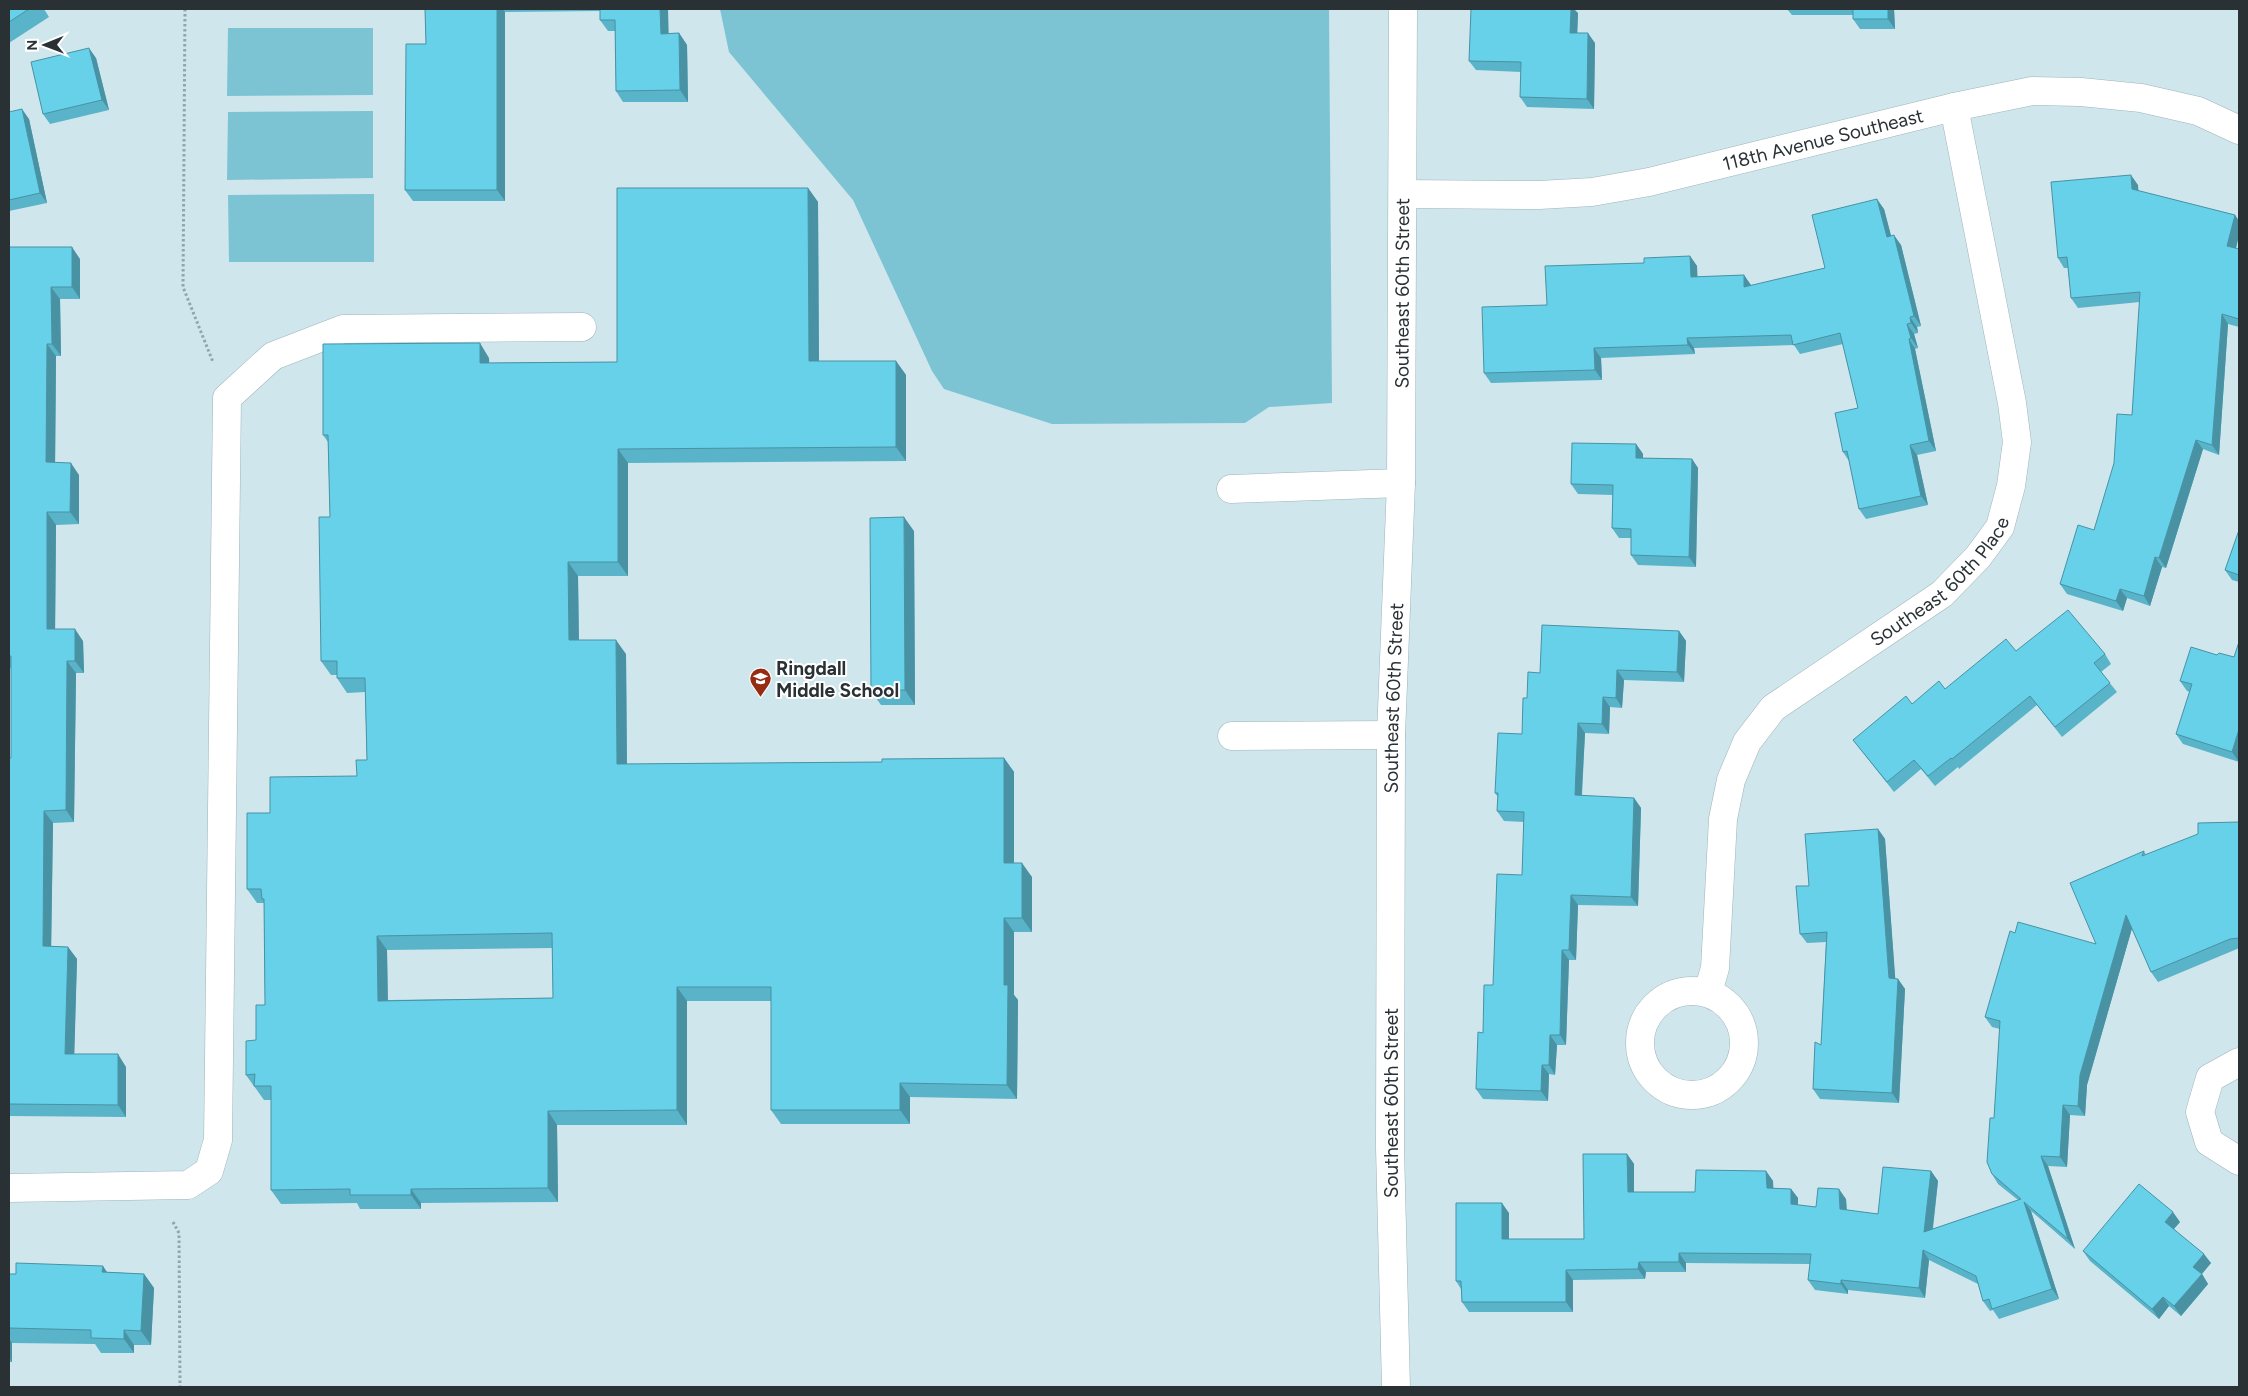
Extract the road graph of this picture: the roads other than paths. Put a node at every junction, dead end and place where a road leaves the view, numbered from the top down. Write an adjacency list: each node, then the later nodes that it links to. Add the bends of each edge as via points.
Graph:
1 (1404, 9): 4 (street, Southeast 60th Street)
2 (1954, 107): 3 (street, 118th Avenue Southeast, via 2032,92 2081,92 2141,98 2198,111); 4 (street, 118th Avenue Southeast, via 1648,182 1592,192); 10 (street, Southeast 60th Place, via 2017,442 2000,527 1978,557 1942,594 1772,708 1747,742 1731,780 1723,819 1715,968)
3 (2239, 130)
4 (1403, 194): 6 (street, Southeast 60th Street)
5 (582, 327): 13 (street, via 343,329 273,356 227,398 218,1140 210,1171 188,1185)
6 (1401, 483): 7 (street); 8 (street, Southeast 60th Street)
7 (1231, 489)
8 (1390, 735): 9 (street); 14 (street, Southeast 60th Street, via 1390,1148)
9 (1232, 736)
10 (1708, 992)
11 (2239, 1062): 12 (street, via 2210,1078 2200,1112 2209,1142)
12 (2239, 1162)
13 (9, 1188)
14 (1396, 1387)

